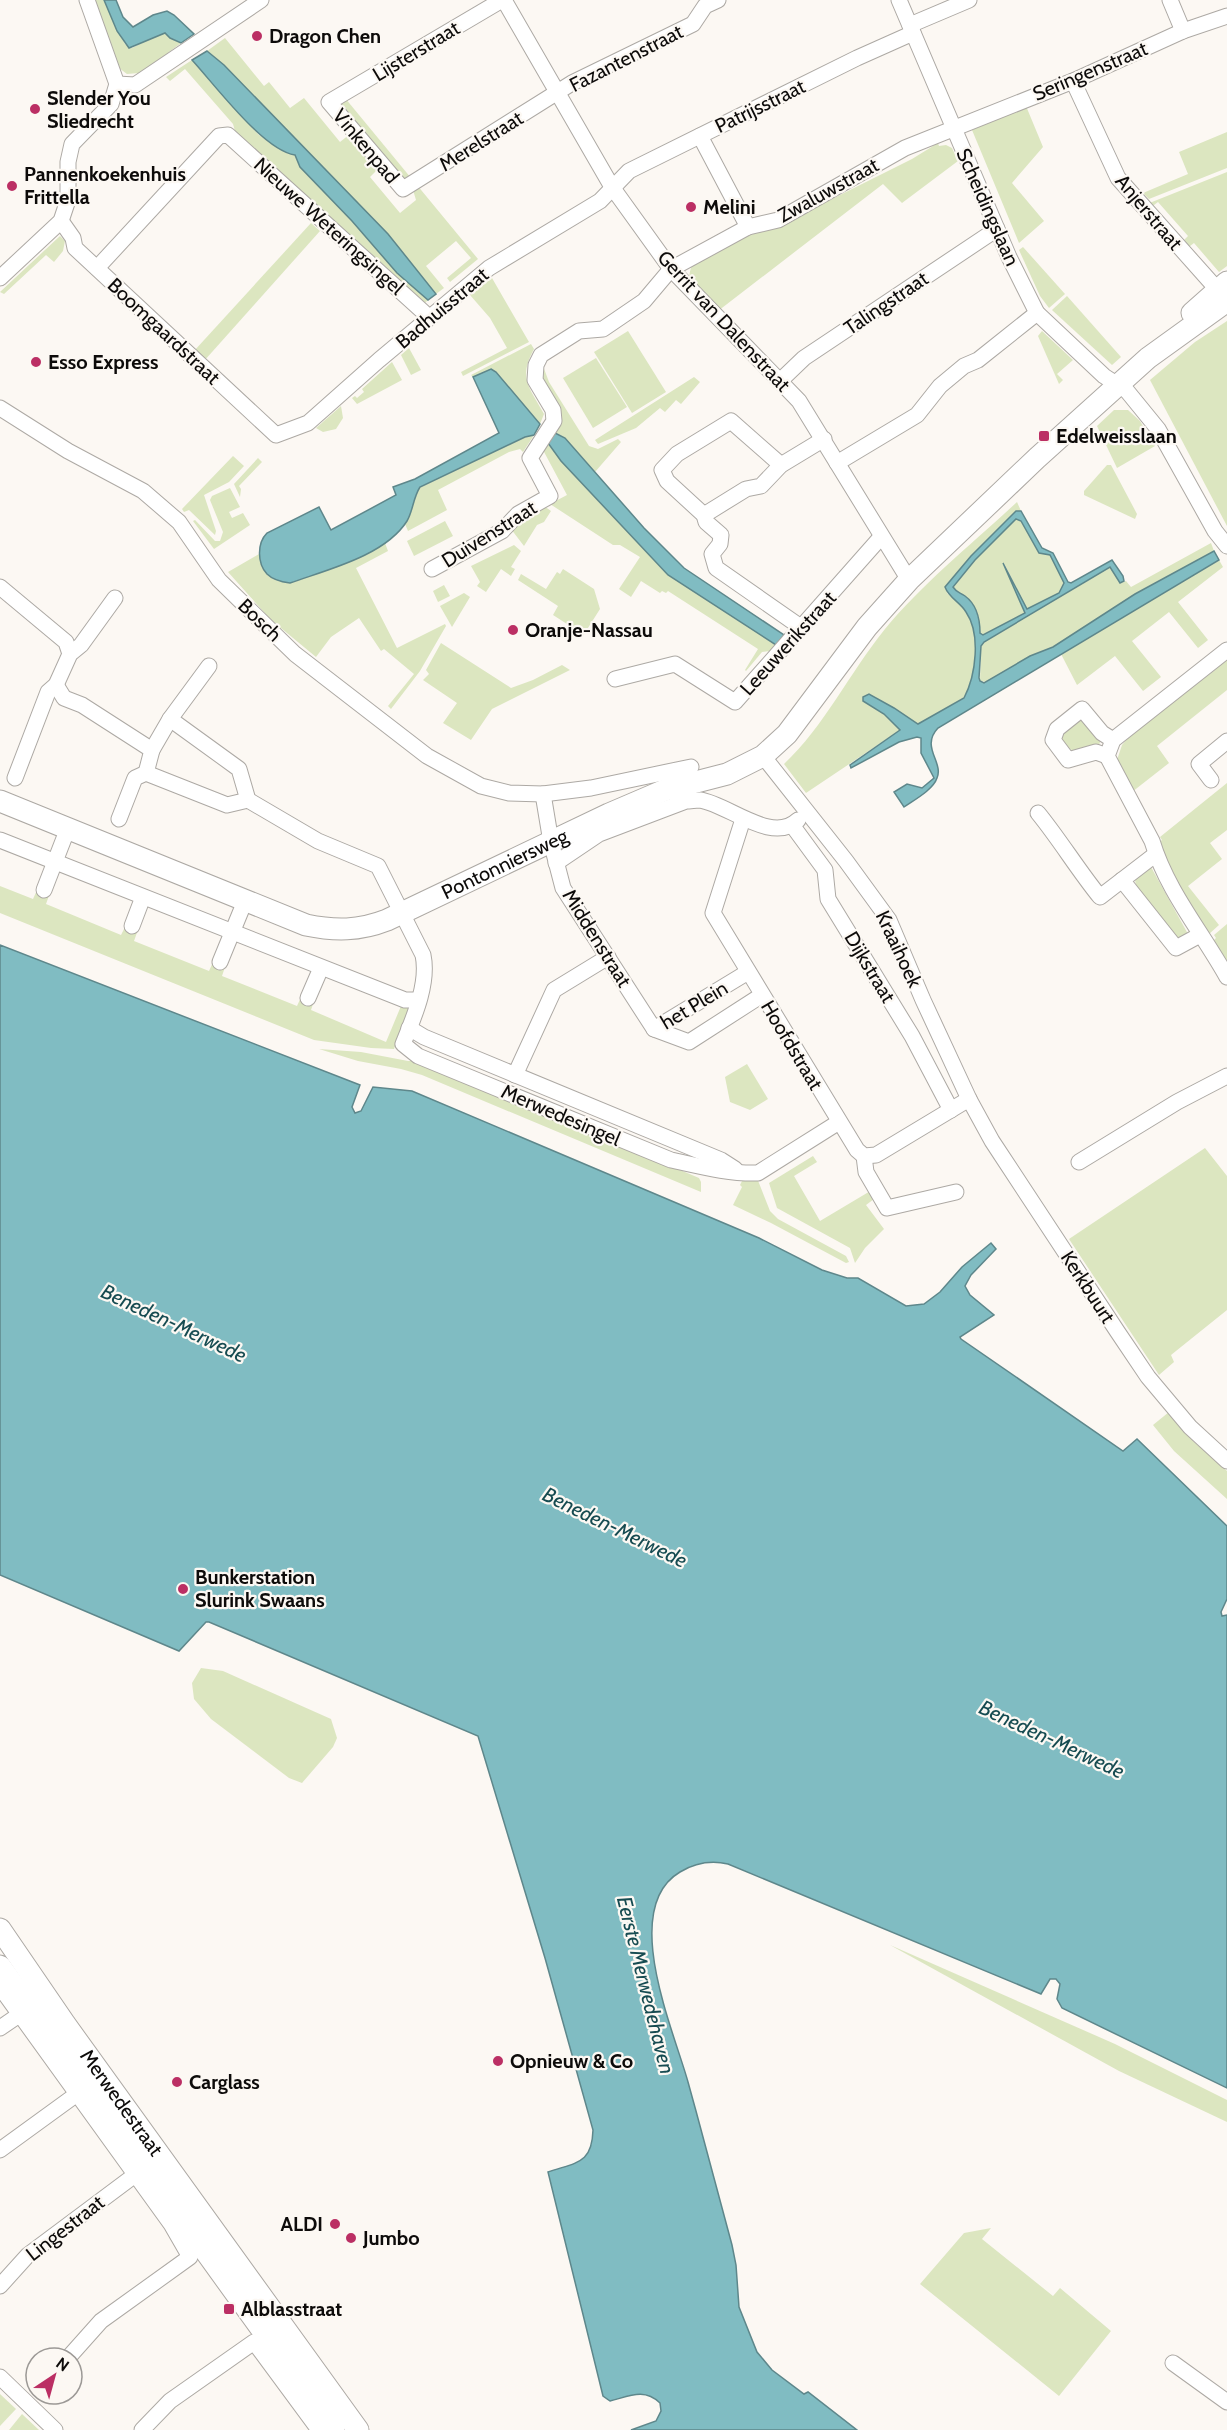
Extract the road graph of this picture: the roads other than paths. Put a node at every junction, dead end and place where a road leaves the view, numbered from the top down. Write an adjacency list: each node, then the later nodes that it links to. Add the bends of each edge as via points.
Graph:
1 (87, 0): 12 (street)
2 (261, 0): 12 (street, via 135,86)
3 (503, 0): 13 (street, Gerrit van Dalenstraat); 14 (street, Lijsterstraat)
4 (718, 0): 13 (street, Fazantenstraat, via 705,6 693,24 618,59)
5 (899, 0): 9 (street, Scheidingslaan)
6 (969, 0): 9 (street, Patrijsstraat)
7 (1170, 0): 10 (street)
8 (1227, 16): 10 (street, Seringenstraat)
9 (912, 29): 15 (street, Scheidingslaan); 16 (street, Patrijsstraat)
10 (1183, 32): 11 (street, Seringenstraat)
11 (1073, 81): 15 (street, Seringenstraat); 25 (street, Anjerstraat, via 1118,178)
12 (117, 84): 19 (street, via 111,104 72,144 68,200)
13 (559, 93): 17 (street, Gerrit van Dalenstraat); 18 (street, Merelstraat)
14 (329, 102): 18 (street, Vinkenpad)
15 (954, 127): 20 (street, Zwaluwstraat, via 899,151 778,220); 21 (street, Scheidingslaan)
16 (700, 136): 17 (street, Patrijsstraat, via 629,171); 20 (street)
17 (612, 187): 23 (street, Gerrit van Dalenstraat); 27 (street, Badhuisstraat, via 600,201 489,268)
18 (402, 189)
19 (61, 221): 22 (street, Boomgaardstraat, via 73,237 75,248); 24 (street)
20 (748, 227): 23 (street, Zwaluwstraat)
21 (997, 229): 26 (street, Scheidingslaan); 28 (street, Talingstraat, via 804,358)
22 (97, 268): 27 (street, Nieuwe Weteringsingel, via 219,136 228,135); 31 (street, Boomgaardstraat)
23 (671, 269): 28 (street, Gerrit van Dalenstraat); 38 (street, Duivenstraat, via 644,301 603,329 579,331 541,355 535,380 553,410 554,421 530,458 550,496 518,514 502,531)
24 (0, 278)
25 (1224, 293): 29 (street, via 1154,349)
26 (1037, 313): 29 (street, Scheidingslaan); 33 (street, via 940,386 917,415)
27 (430, 318): 31 (street, Badhuisstraat, via 308,423)
28 (780, 381): 32 (street, Gerrit van Dalenstraat, via 799,401)
29 (1118, 385): 37 (street, Scheidingslaan, via 1158,429); 39 (street)
30 (0, 408): 58 (street, Bosch, via 143,492 179,522 219,580 296,654 427,756 481,786 509,793)
31 (276, 435)
32 (824, 439): 33 (street, Gerrit van Dalenstraat); 34 (street)
33 (837, 463): 36 (street, Gerrit van Dalenstraat)
34 (781, 465): 35 (street, via 760,486 746,489); 35 (street, via 731,421 677,454 662,470 666,482)
35 (704, 515): 42 (street, via 706,522 721,535 712,554 716,568)
36 (881, 537): 39 (street, Gerrit van Dalenstraat); 42 (street, Leeuwerikstraat)
37 (1227, 546)
38 (432, 570)
39 (909, 580): 52 (street, via 867,627 787,734)
40 (0, 587): 44 (street, via 66,642)
41 (115, 598): 44 (street)
42 (802, 628): 46 (street, Leeuwerikstraat, via 735,702 675,664)
43 (1227, 650): 49 (street)
44 (70, 654): 47 (street)
45 (209, 666): 48 (street)
46 (615, 679)
47 (56, 685): 51 (street, via 64,698 82,705); 56 (street, via 48,692)
48 (170, 719): 51 (street); 59 (street, via 239,769)
49 (1113, 740): 53 (street); 53 (street, via 1082,709 1057,729 1053,740 1068,760 1096,752)
50 (1227, 741): 57 (street, via 1199,764)
51 (152, 750): 55 (street)
52 (763, 756): 61 (street, Kraaihoek); 68 (street, Pontonniersweg, via 727,774 665,790)
53 (1107, 756): 69 (street)
54 (691, 767): 58 (street)
55 (146, 774): 59 (street, via 227,805); 63 (street, via 135,778)
56 (15, 778)
57 (1211, 780)
58 (543, 794): 68 (street, Middenstraat)
59 (248, 800): 75 (street, Merwedesingel, via 318,841 378,866)
60 (0, 801): 66 (street, Pontonniersweg)
61 (807, 811): 65 (street); 91 (street, Kraaihoek, via 889,920)
62 (1038, 813): 71 (street, via 1100,897)
63 (119, 819)
64 (743, 819): 65 (street, via 779,828); 68 (street, via 701,800 686,801); 82 (street, Hoofdstraat, via 713,913)
65 (792, 825): 92 (street, Dijkstraat, via 825,870 828,899 912,1036)
66 (68, 828): 70 (street); 74 (street, Pontonniersweg)
67 (0, 840): 70 (street)
68 (554, 853): 75 (street, Pontonniersweg); 79 (street, Middenstraat, via 563,888)
69 (1156, 854): 71 (street); 78 (street)
70 (54, 862): 72 (street); 73 (street)
71 (1122, 880): 78 (street, via 1176,948)
72 (44, 890)
73 (143, 897): 76 (street); 77 (street)
74 (245, 901): 75 (street, Pontonniersweg, via 306,925 344,931 373,926); 77 (street)
75 (402, 913): 86 (street, Merwedesingel, via 426,967)
76 (132, 926)
77 (233, 933): 80 (street); 81 (street)
78 (1200, 935): 83 (street)
79 (608, 957): 88 (street, Middenstraat); 89 (street, via 554,990)
80 (220, 962)
81 (321, 968): 85 (street); 86 (street, via 405,1000)
82 (748, 972): 84 (street, Hoofdstraat); 88 (street, het Plein)
83 (1227, 977)
84 (762, 995): 88 (street, het Plein, via 689,1042); 93 (street, Hoofdstraat)
85 (308, 998)
86 (418, 999): 87 (street, Merwedesingel)
87 (409, 1028): 89 (street, Merwedesingel); 96 (street, Merwedesingel, via 403,1044 418,1056 670,1160)
88 (654, 1029)
89 (516, 1075): 96 (street, Merwedesingel, via 721,1160)
90 (1227, 1076): 95 (street)
91 (969, 1099): 92 (street); 98 (street, Kerkbuurt, via 992,1141 1148,1377 1190,1427)
92 (951, 1110): 94 (street, via 876,1155)
93 (839, 1122): 94 (street, Hoofdstraat); 96 (street, Merwedesingel, via 758,1173)
94 (864, 1156): 97 (street, via 866,1172 887,1208)
95 (1079, 1162)
96 (742, 1173)
97 (956, 1192)
98 (1227, 1461)
99 (0, 1929): 103 (street, Merwedestraat)
100 (0, 1966): 103 (street, Merwedestraat)
101 (0, 1987): 102 (street, Merwedestraat)
102 (20, 2014): 104 (street); 105 (street, Merwedestraat)
103 (49, 2018): 109 (street, Merwedestraat); 110 (street, Merwedestraat)
104 (0, 2028)
105 (77, 2094): 106 (street); 107 (street, Merwedestraat)
106 (0, 2150)
107 (135, 2175): 108 (street, Merwedestraat); 111 (street, Lingestraat, via 28,2255)
108 (171, 2224): 109 (street); 112 (street, Merwedestraat, via 190,2257 101,2321)
109 (191, 2232): 110 (street, Merwedestraat)
110 (237, 2278): 114 (street, Merwedestraat); 123 (street, Merwedestraat)
111 (0, 2286)
112 (79, 2346)
113 (1173, 2363): 117 (street)
114 (288, 2376): 119 (street, Merwedestraat); 121 (street, Merwedestraat, via 254,2342 170,2401); 122 (street, Merwedestraat)
115 (0, 2377): 116 (street)
116 (24, 2393)
117 (1227, 2402)
118 (38, 2406): 120 (street)
119 (310, 2427)
120 (55, 2430)
121 (142, 2430)
122 (334, 2430)
123 (358, 2430)

